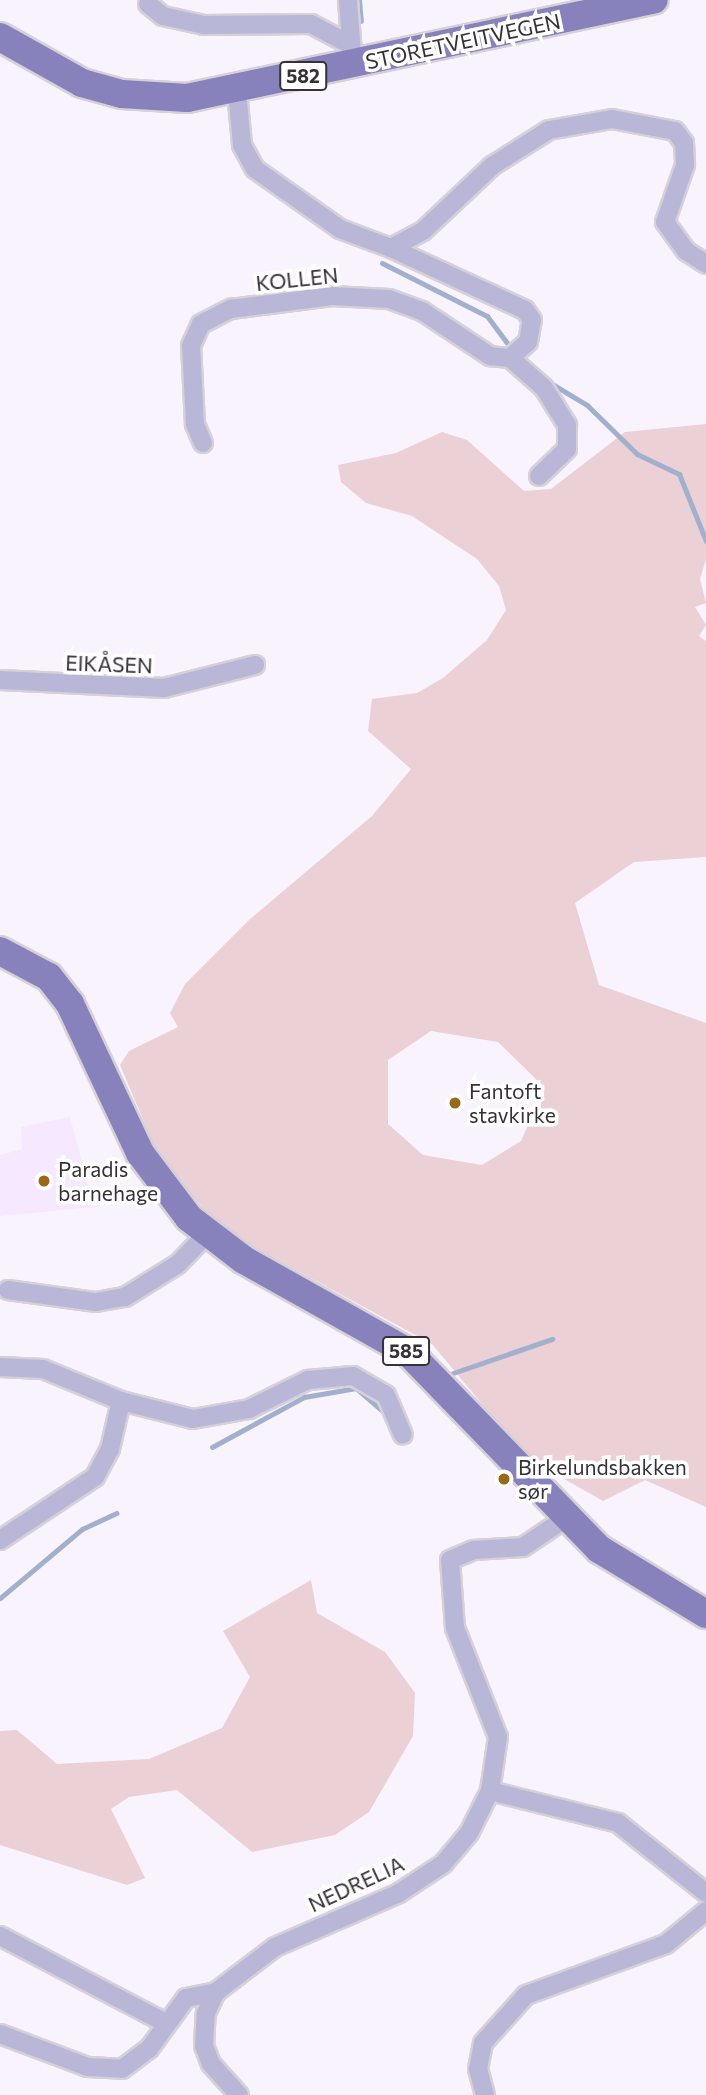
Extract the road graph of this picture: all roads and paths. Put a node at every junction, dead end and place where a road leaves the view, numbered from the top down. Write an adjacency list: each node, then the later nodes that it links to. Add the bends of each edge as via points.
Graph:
1 (348, 0): 5 (street, STORETVEITVEGEN)
2 (654, 0): 5 (main road, STORETVEITVEGEN / 582)
3 (148, 4): 5 (street, STORETVEITVEGEN, via 163,16 204,26 311,24)
4 (0, 37): 6 (main road, STORETVEITVEGEN / 582, via 82,83 122,94 176,98)
5 (352, 55): 6 (main road, STORETVEITVEGEN / 582)
6 (237, 91): 7 (street, via 242,145 255,169 340,229)
7 (391, 248): 8 (street, via 422,231 532,138 572,121 612,118 679,136 685,165 665,222 674,239); 9 (street, via 525,310 531,335)
8 (706, 264)
9 (510, 358): 10 (street, KOLLEN, via 490,356 422,311 389,299 332,296 231,309 201,324 191,346 195,424); 11 (street, KOLLEN, via 544,388 567,425 567,449)
10 (203, 443)
11 (539, 476)
12 (255, 665): 13 (street, EIKÅSEN, via 153,689)
13 (0, 680)
14 (0, 951): 15 (main road, 585, via 48,977 70,1004 140,1153 169,1196)
15 (207, 1234): 16 (street, via 170,1270 125,1297 96,1302); 20 (main road, 585, via 408,1352)
16 (8, 1290)
17 (0, 1367): 18 (street, via 43,1369)
18 (121, 1401): 19 (street, via 177,1418 212,1418 249,1409 308,1380 353,1376 386,1395); 21 (street, via 110,1448 95,1477)
19 (403, 1436)
20 (566, 1518): 22 (main road, 585, via 599,1549); 23 (street, NEDRELIA, via 523,1547 462,1552 447,1569 454,1628 498,1737)
21 (0, 1540)
22 (706, 1614)
23 (490, 1791): 24 (street, via 618,1823); 27 (street, NEDRELIA, via 469,1833 443,1864 400,1893 275,1947)
24 (706, 1894)
25 (706, 1911): 31 (street, via 666,1944 526,1995 483,2043 478,2069)
26 (0, 1936): 28 (street)
27 (216, 1992): 28 (street, NEDRELIA, via 186,1998); 30 (street, via 206,2012 204,2046 211,2064)
28 (164, 2022): 29 (street, NEDRELIA, via 149,2049 122,2068 88,2067)
29 (0, 2034)
30 (239, 2095)
31 (485, 2095)

